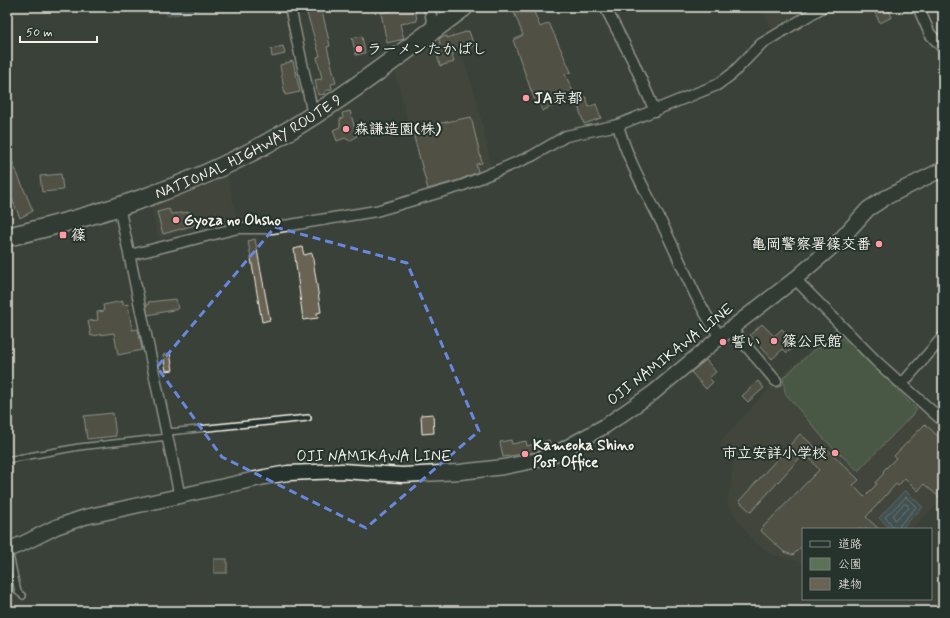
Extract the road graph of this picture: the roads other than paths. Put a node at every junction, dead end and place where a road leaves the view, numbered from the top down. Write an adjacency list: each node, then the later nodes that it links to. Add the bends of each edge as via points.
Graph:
1 (290, 7): 10 (street)
2 (429, 7): 7 (street)
3 (464, 7): 7 (highway, NATIONAL HIGHWAY ROUTE 9)
4 (605, 7): 9 (street, via 632,59)
5 (823, 7): 9 (street, via 761,44 732,74 717,85)
6 (918, 7): 8 (street, via 930,34)
7 (434, 29): 10 (highway, NATIONAL HIGHWAY ROUTE 9, via 366,81)
8 (943, 48)
9 (654, 111): 11 (street)
10 (313, 115): 13 (highway, NATIONAL HIGHWAY ROUTE 9, via 277,138 230,162 185,182)
11 (618, 125): 15 (street, via 566,136 532,156 461,186 401,205 272,228 238,228); 18 (street, via 624,147 690,286 705,316)
12 (943, 169): 16 (main road, OJI NAMIKAWA LINE, via 868,209 840,240)
13 (119, 206): 14 (highway, NATIONAL HIGHWAY ROUTE 9); 15 (street)
14 (7, 237)
15 (130, 255): 24 (street, via 154,379)
16 (795, 279): 17 (main road, OJI NAMIKAWA LINE); 21 (street)
17 (731, 328): 18 (main road, OJI NAMIKAWA LINE); 20 (street)
18 (720, 337): 26 (main road, OJI NAMIKAWA LINE, via 653,393 605,426 555,454 538,460 453,473 288,473)
19 (943, 337): 21 (street)
20 (776, 381)
21 (902, 384): 23 (street)
22 (308, 418): 24 (lane)
23 (943, 421)
24 (168, 434): 25 (lane); 26 (street)
25 (7, 460)
26 (180, 497): 27 (main road, OJI NAMIKAWA LINE, via 85,517 56,527)
27 (8, 550): 28 (lane, via 18,592)
28 (23, 596)

